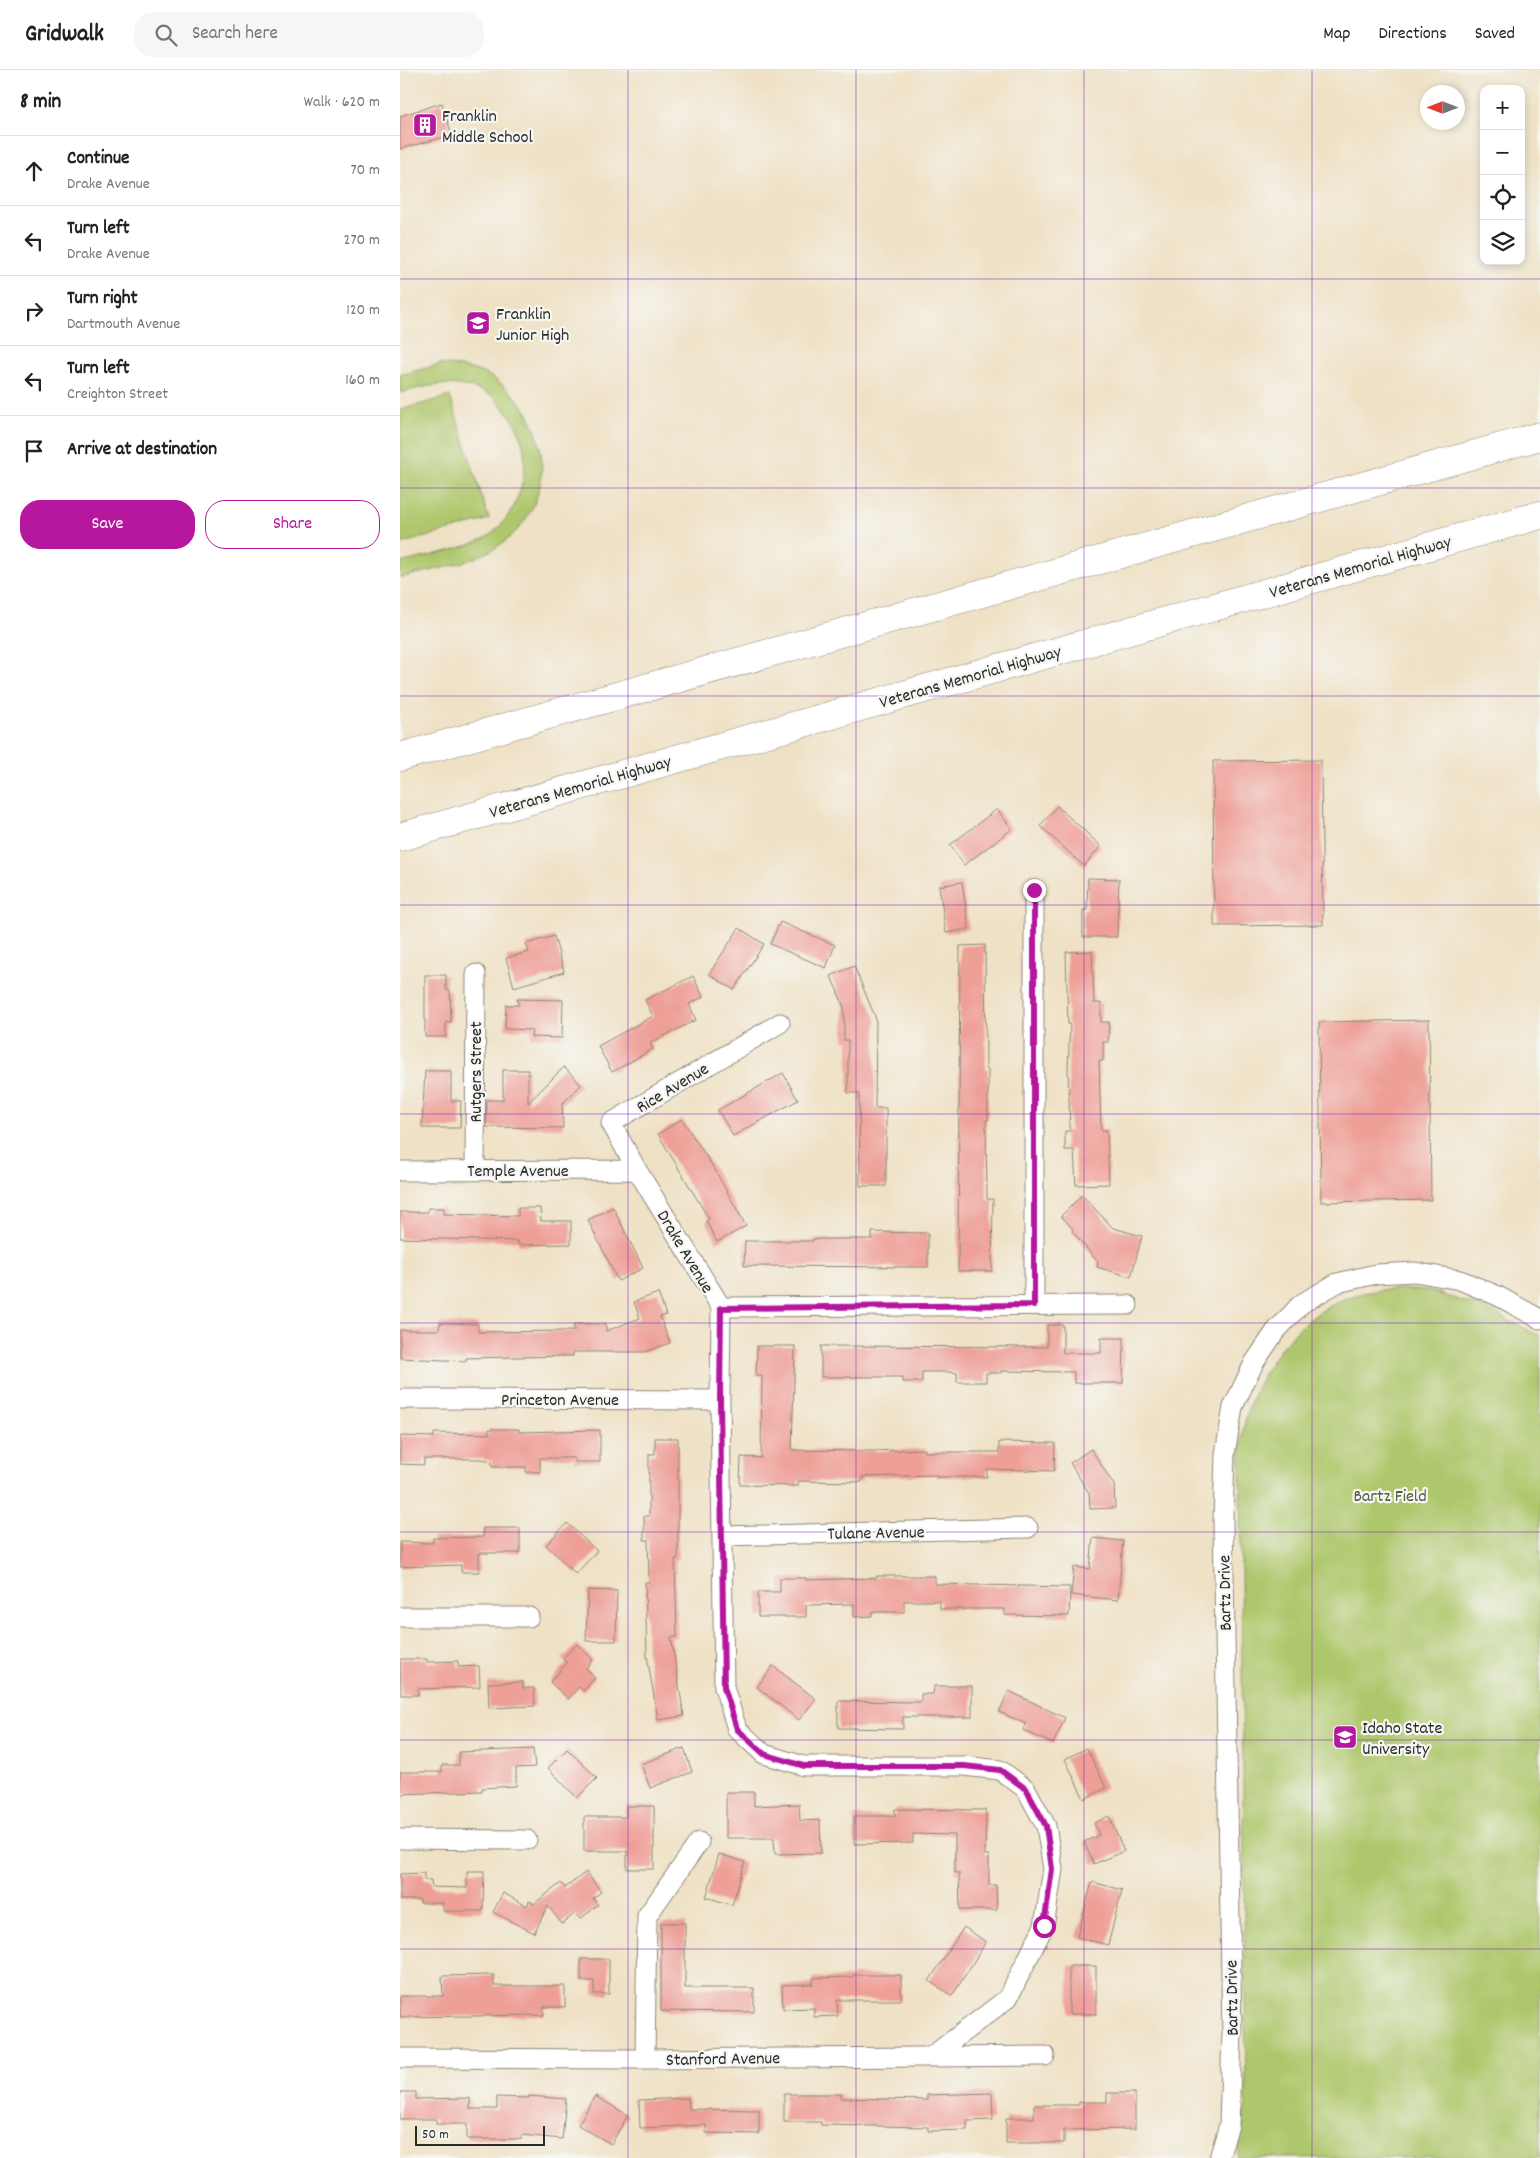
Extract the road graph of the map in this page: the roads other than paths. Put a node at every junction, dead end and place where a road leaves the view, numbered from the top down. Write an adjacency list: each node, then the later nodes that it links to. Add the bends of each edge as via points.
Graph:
1 (1540, 436): 3 (highway)
2 (1540, 515): 4 (highway, Veterans Memorial Highway)
3 (400, 757)
4 (400, 837)
5 (1034, 890): 11 (street)
6 (476, 974): 8 (street, Rutgers Street)
7 (780, 1023): 9 (street, Rice Avenue, via 611,1123)
8 (475, 1170): 9 (street, Temple Avenue); 10 (street, Temple Avenue)
9 (637, 1170): 13 (street, Drake Avenue)
10 (400, 1171)
11 (1034, 1305): 12 (street); 13 (street)
12 (1128, 1305)
13 (721, 1308): 16 (street, Drake Avenue)
14 (1540, 1319): 28 (street, Bartz Drive, via 1460,1280 1415,1272 1376,1274 1337,1283 1301,1304 1275,1332 1254,1363 1233,1407 1225,1454 1223,1519 1232,2034 1229,2126)
15 (400, 1399): 16 (street, Princeton Avenue)
16 (720, 1400): 18 (street, Drake Avenue)
17 (1028, 1528): 18 (street, Tulane Avenue)
18 (723, 1536): 24 (street, Drake Avenue, via 724,1687 737,1729 764,1754 804,1766 964,1766 1000,1770 1026,1789 1046,1826 1052,1869 1044,1926 1008,1998)
19 (528, 1617): 20 (street)
20 (400, 1618)
21 (400, 1839): 22 (street)
22 (527, 1840)
23 (699, 1842): 27 (street, via 647,1916)
24 (932, 2056): 25 (street, Stanford Avenue); 27 (street, Stanford Avenue)
25 (1045, 2056)
26 (400, 2058): 27 (street, Stanford Avenue)
27 (644, 2059)
28 (1219, 2158)

